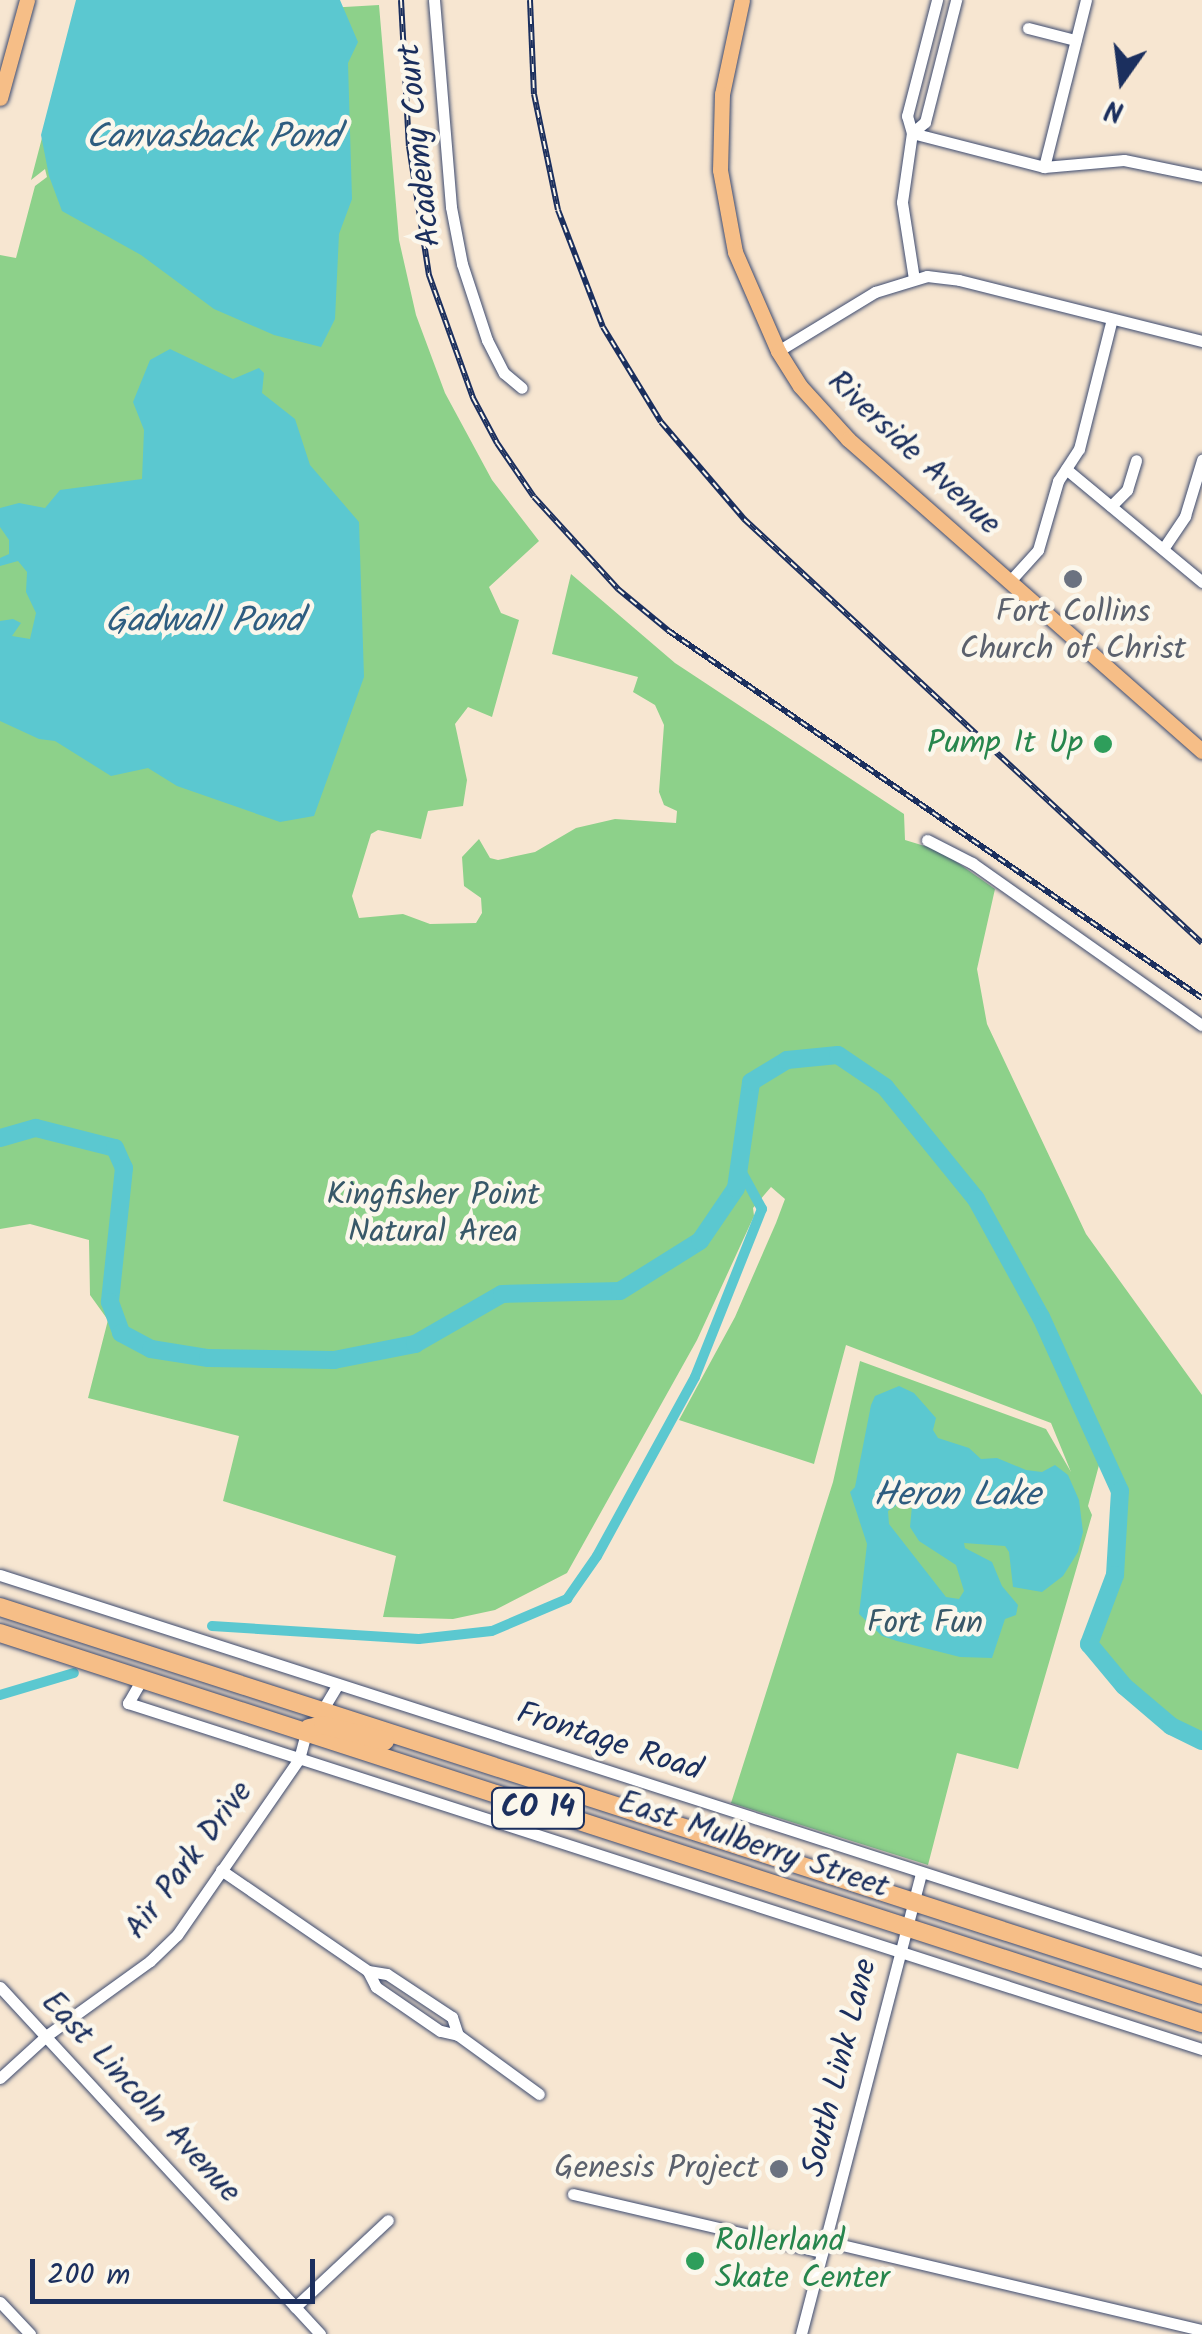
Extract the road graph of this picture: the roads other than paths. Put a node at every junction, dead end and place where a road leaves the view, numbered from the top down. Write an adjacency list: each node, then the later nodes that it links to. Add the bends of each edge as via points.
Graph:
1 (27, 0): 9 (main road)
2 (434, 0): 17 (street, Academy Court, via 462,264 487,340 504,373)
3 (742, 0): 16 (main road, Riverside Avenue, via 722,94 723,200 742,275)
4 (937, 0): 10 (street, via 907,116)
5 (956, 0): 10 (street, via 925,122)
6 (1086, 0): 8 (street)
7 (1028, 28): 8 (street)
8 (1076, 40): 11 (street)
9 (0, 98)
10 (912, 133): 11 (street); 13 (street, via 902,202)
11 (1044, 167): 12 (street, via 1124,160)
12 (1202, 175)
13 (914, 279): 14 (street, via 960,280); 16 (street, via 876,292)
14 (1112, 319): 15 (street); 20 (street, via 1079,449)
15 (1202, 342)
16 (778, 351): 23 (main road, Riverside Avenue, via 827,418)
17 (522, 388)
18 (1136, 460): 21 (street, via 1126,490)
19 (1202, 460): 22 (street, via 1185,516)
20 (1066, 469): 21 (street); 23 (street, via 1042,542)
21 (1111, 506): 22 (street)
22 (1164, 549): 24 (street)
23 (1010, 581): 25 (main road, Riverside Avenue)
24 (1202, 582)
25 (1202, 751)
26 (927, 840): 27 (street, via 972,863)
27 (1202, 1025)
28 (0, 1575): 32 (street, Frontage Road)
29 (6, 1609): 33 (highway, East Mulberry Street / CO 14); 34 (highway, via 273,1706)
30 (0, 1633): 31 (highway, East Mulberry Street / CO 14)
31 (142, 1679): 34 (highway, East Mulberry Street / CO 14); 36 (street, via 128,1703)
32 (338, 1684): 33 (street); 38 (street, Frontage Road)
33 (323, 1710): 35 (highway, East Mulberry Street / CO 14)
34 (306, 1732): 35 (highway, via 322,1725); 36 (street, Air Park Drive); 40 (highway, East Mulberry Street / CO 14)
35 (455, 1752): 39 (highway, East Mulberry Street / CO 14)
36 (299, 1759): 37 (street, Air Park Drive); 41 (street)
37 (221, 1870): 48 (street, Air Park Drive, via 150,1961); 51 (street, via 368,1971 376,1988 440,2031 458,2035)
38 (921, 1873): 39 (street, South Link Lane); 42 (street, Frontage Road)
39 (912, 1902): 40 (street, South Link Lane); 44 (highway, East Mulberry Street / CO 14)
40 (905, 1928): 41 (street, South Link Lane); 45 (highway, East Mulberry Street / CO 14)
41 (898, 1953): 49 (street); 54 (street, South Link Lane)
42 (1202, 1962)
43 (0, 1986): 48 (street, East Lincoln Avenue)
44 (1202, 1995)
45 (1134, 2002): 46 (highway); 47 (highway, East Mulberry Street / CO 14)
46 (1202, 2014)
47 (1202, 2023)
48 (46, 2036): 50 (street, Air Park Drive); 56 (street, East Lincoln Avenue)
49 (1202, 2049)
50 (0, 2078)
51 (540, 2094)
52 (574, 2194): 54 (street)
53 (388, 2220): 56 (street)
54 (824, 2247): 57 (street); 60 (street, South Link Lane)
55 (0, 2302): 58 (street)
56 (295, 2307): 59 (street, East Lincoln Avenue)
57 (1202, 2330)
58 (30, 2334)
59 (320, 2334)
60 (801, 2334)

